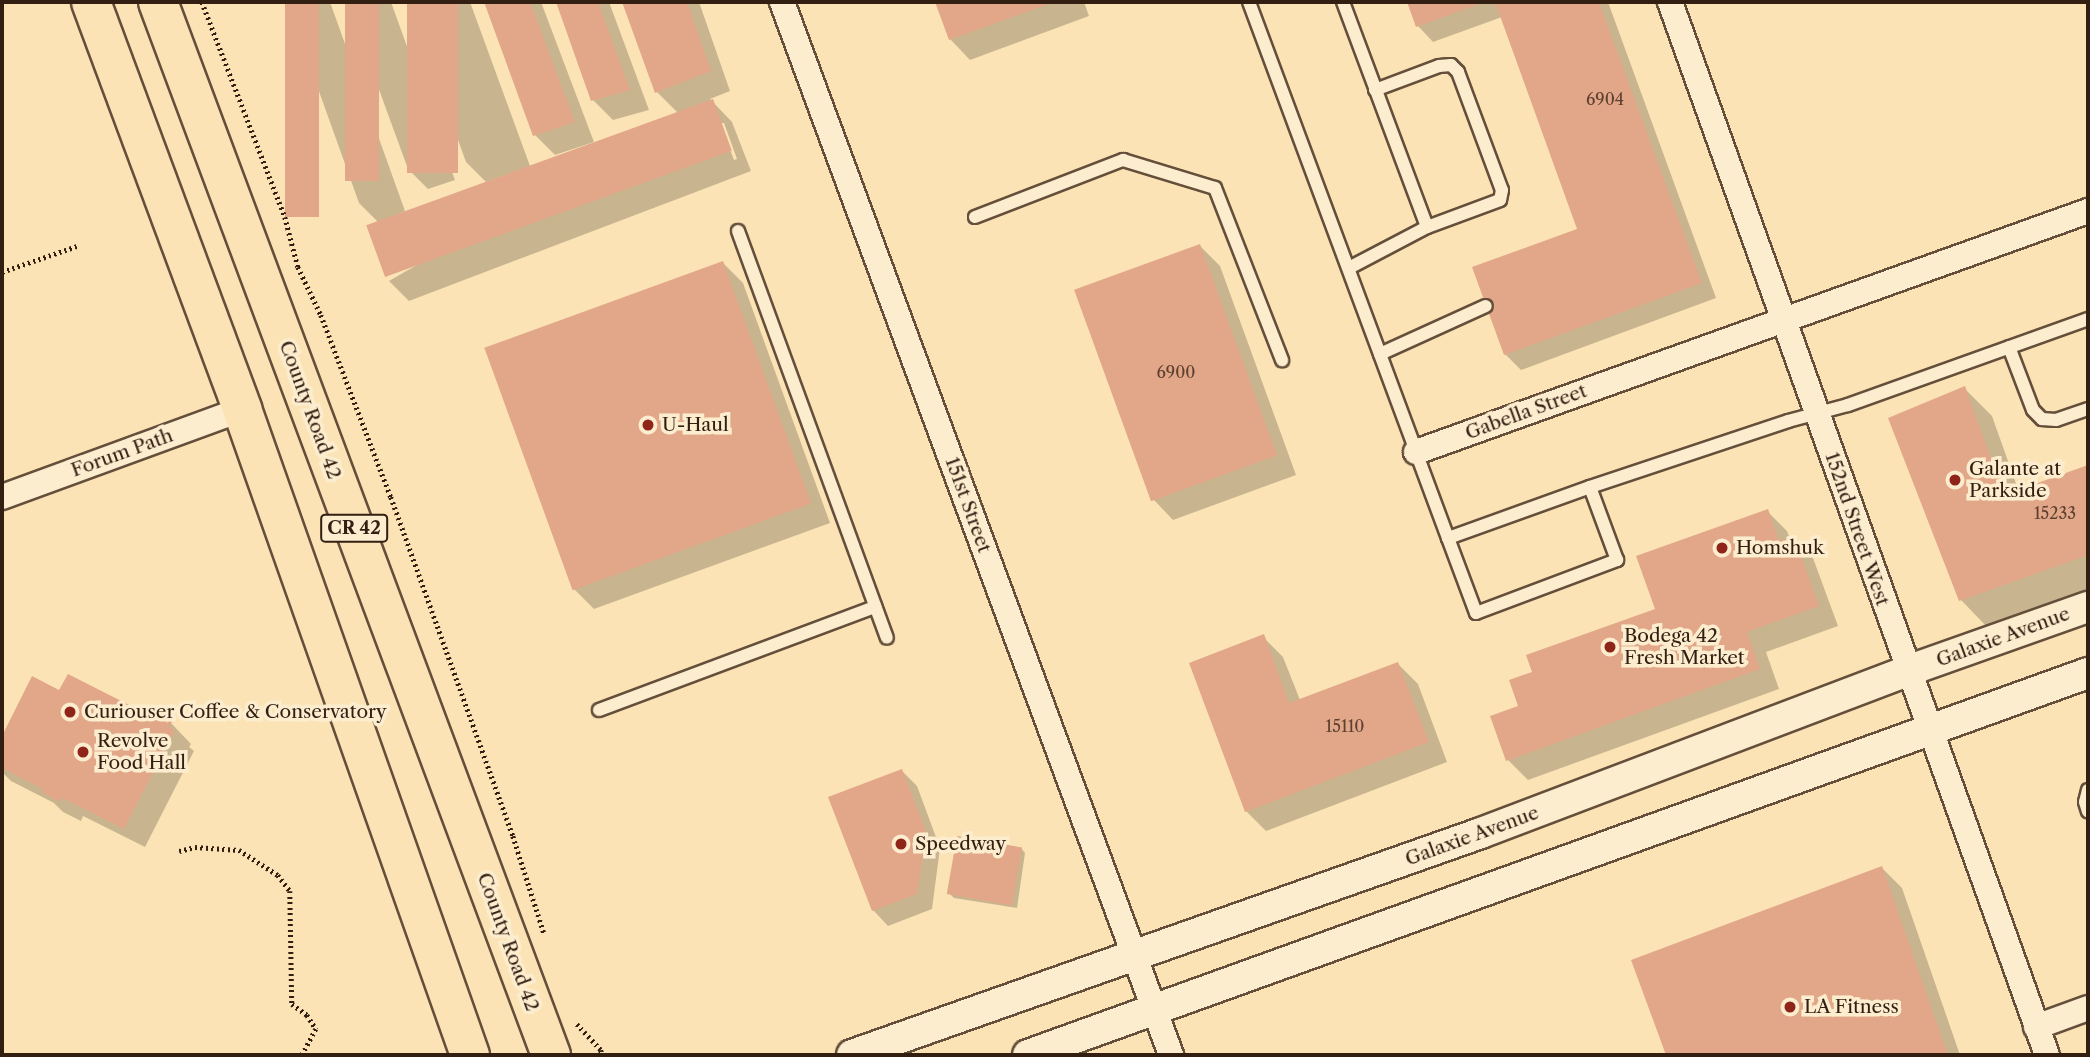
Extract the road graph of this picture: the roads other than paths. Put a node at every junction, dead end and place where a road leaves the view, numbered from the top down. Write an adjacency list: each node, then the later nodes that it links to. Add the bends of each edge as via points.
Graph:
1 (91, 2): 19 (highway, CR 42)
2 (158, 2): 40 (highway, County Road 42 / CR 42)
3 (782, 2): 35 (street, 151st Street)
4 (1249, 2): 12 (lane)
5 (1343, 2): 7 (lane)
6 (1670, 2): 15 (street, 152nd Street West)
7 (1375, 90): 10 (lane); 10 (lane, via 1439,66 1451,65 1458,72 1502,190 1500,200)
8 (2088, 211): 15 (street, Gabella Street)
9 (975, 217): 18 (lane, via 1123,160 1215,188)
10 (1427, 227): 12 (lane)
11 (738, 231): 26 (lane)
12 (1349, 268): 17 (lane)
13 (1486, 306): 17 (lane)
14 (2088, 319): 16 (lane)
15 (1784, 321): 21 (street, 152nd Street West); 22 (street, Gabella Street)
16 (2009, 347): 20 (lane, via 2033,410 2042,419 2056,420); 21 (lane)
17 (1380, 354): 22 (lane)
18 (1282, 360)
19 (242, 409): 24 (street, Forum Path); 39 (highway, CR 42)
20 (2088, 410)
21 (1817, 413): 23 (lane); 29 (street, 152nd Street West)
22 (1416, 452): 25 (lane)
23 (1590, 487): 25 (lane); 25 (lane, via 1617,560 1476,613)
24 (2, 497)
25 (1448, 538)
26 (875, 607): 28 (lane); 31 (lane)
27 (2088, 607): 29 (street, Galaxie Avenue)
28 (887, 638)
29 (1907, 671): 32 (street, 152nd Street West); 35 (street, Galaxie Avenue, via 1481,833)
30 (2088, 673): 32 (street)
31 (599, 710)
32 (1928, 729): 37 (street); 38 (street, 152nd Street West)
33 (2088, 790): 34 (lane)
34 (2088, 812)
35 (1135, 957): 37 (street, 151st Street); 41 (street, Galaxie Avenue)
36 (2088, 1008): 38 (street)
37 (1154, 1009): 42 (street); 43 (street, 151st Street)
38 (2036, 1027): 44 (street, 152nd Street West)
39 (470, 1055)
40 (551, 1055)
41 (852, 1055)
42 (1028, 1055)
43 (1171, 1055)
44 (2047, 1055)

